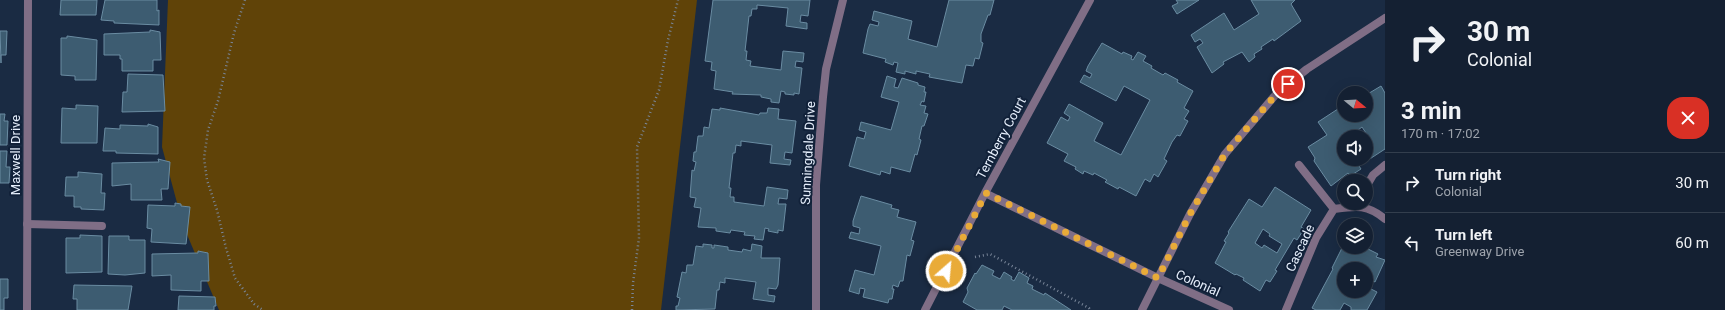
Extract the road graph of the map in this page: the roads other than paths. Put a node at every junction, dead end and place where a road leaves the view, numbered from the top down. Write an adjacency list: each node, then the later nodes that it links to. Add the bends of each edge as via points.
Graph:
1 (28, 0): 13 (street, Maxwell Drive)
2 (844, 0): 17 (street, Sunningdale Drive, via 826,68 824,90 816,185)
3 (1090, 0): 8 (street, Ternberry Court)
4 (1385, 18): 15 (street, via 1307,69 1278,92 1225,154 1190,214)
5 (1299, 165): 9 (street)
6 (1385, 165): 7 (street)
7 (1373, 175)
8 (986, 193): 15 (street, Colonial); 18 (street, Ternberry Court)
9 (1334, 209): 10 (street); 21 (street, Cascade, via 1316,238)
10 (1337, 209)
11 (1373, 210): 12 (street)
12 (1385, 219)
13 (27, 224): 14 (street); 16 (street, Maxwell Drive)
14 (102, 226)
15 (1158, 278): 19 (street); 20 (street, Colonial)
16 (27, 310)
17 (816, 310)
18 (925, 310)
19 (1142, 310)
20 (1229, 310)
21 (1286, 310)

